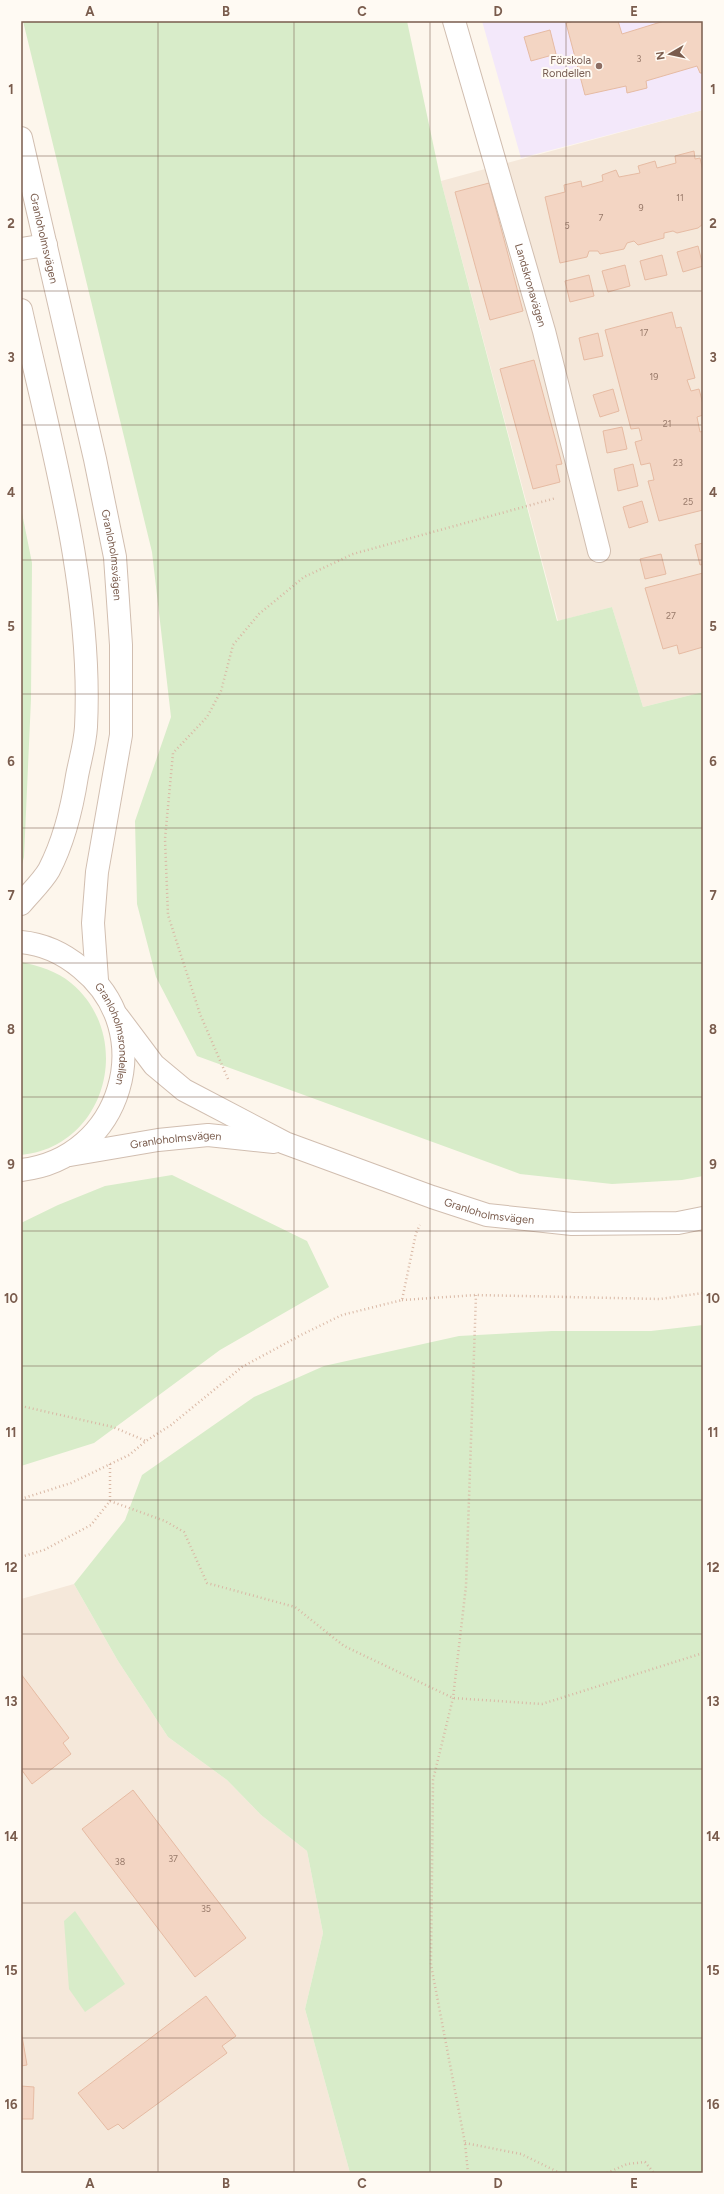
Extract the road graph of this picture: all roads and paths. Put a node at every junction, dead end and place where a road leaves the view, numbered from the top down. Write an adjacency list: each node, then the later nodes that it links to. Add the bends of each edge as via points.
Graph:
1 (454, 21): 6 (street, Landskronavägen, via 544,331)
2 (21, 138): 3 (street, Granloholmsvägen)
3 (46, 245): 4 (street); 10 (street, Granloholmsvägen, via 116,564 121,645 121,735 97,872 93,923)
4 (21, 249)
5 (21, 310): 8 (street, via 74,556 84,645 86,728 75,791 63,837 48,872)
6 (583, 490): 7 (street, Landskronavägen); 12 (path, via 353,554 304,577 259,614 233,645 221,691 207,717 173,753 165,839 168,915 200,1014)
7 (599, 551)
8 (21, 904)
9 (21, 942): 10 (street, Granloholmsrondellen, via 48,947 66,956)
10 (97, 980): 11 (street, Granloholmsrondellen)
11 (118, 1017): 12 (street, Granloholmsvägen, via 154,1065 184,1090); 14 (street, Granloholmsrondellen, via 124,1054 120,1089 108,1116 94,1135)
12 (246, 1122): 13 (street, Granloholmsvägen)
13 (285, 1143): 14 (street, Granloholmsvägen, via 208,1135 158,1140); 17 (street, Granloholmsvägen)
14 (67, 1156): 15 (street, Granloholmsrondellen)
15 (30, 1169): 16 (street, Granloholmsrondellen)
16 (21, 1182)
17 (432, 1197): 18 (street, Granloholmsvägen, via 487,1215 572,1224 678,1223); 21 (path, via 416,1233)
18 (703, 1218)
19 (703, 1293): 20 (path, via 660,1299)
20 (476, 1295): 21 (path); 29 (path, via 466,1586)
21 (402, 1300): 23 (path, via 342,1315 288,1342 242,1368)
22 (21, 1406): 23 (path, via 113,1426)
23 (146, 1441): 24 (path, via 129,1455)
24 (110, 1464): 25 (path, via 71,1483); 26 (path)
25 (21, 1499)
26 (110, 1501): 27 (path, via 91,1525 44,1550); 29 (path, via 165,1521 184,1532 207,1583 295,1607 344,1646)
27 (21, 1557)
28 (703, 1653): 29 (path, via 542,1704)
29 (454, 1698): 30 (path, via 433,1780 431,1966)
30 (464, 2143): 31 (path); 32 (path, via 520,2154)
31 (468, 2173)
32 (560, 2173)
33 (607, 2173): 34 (path, via 627,2164 644,2162)
34 (654, 2173)

